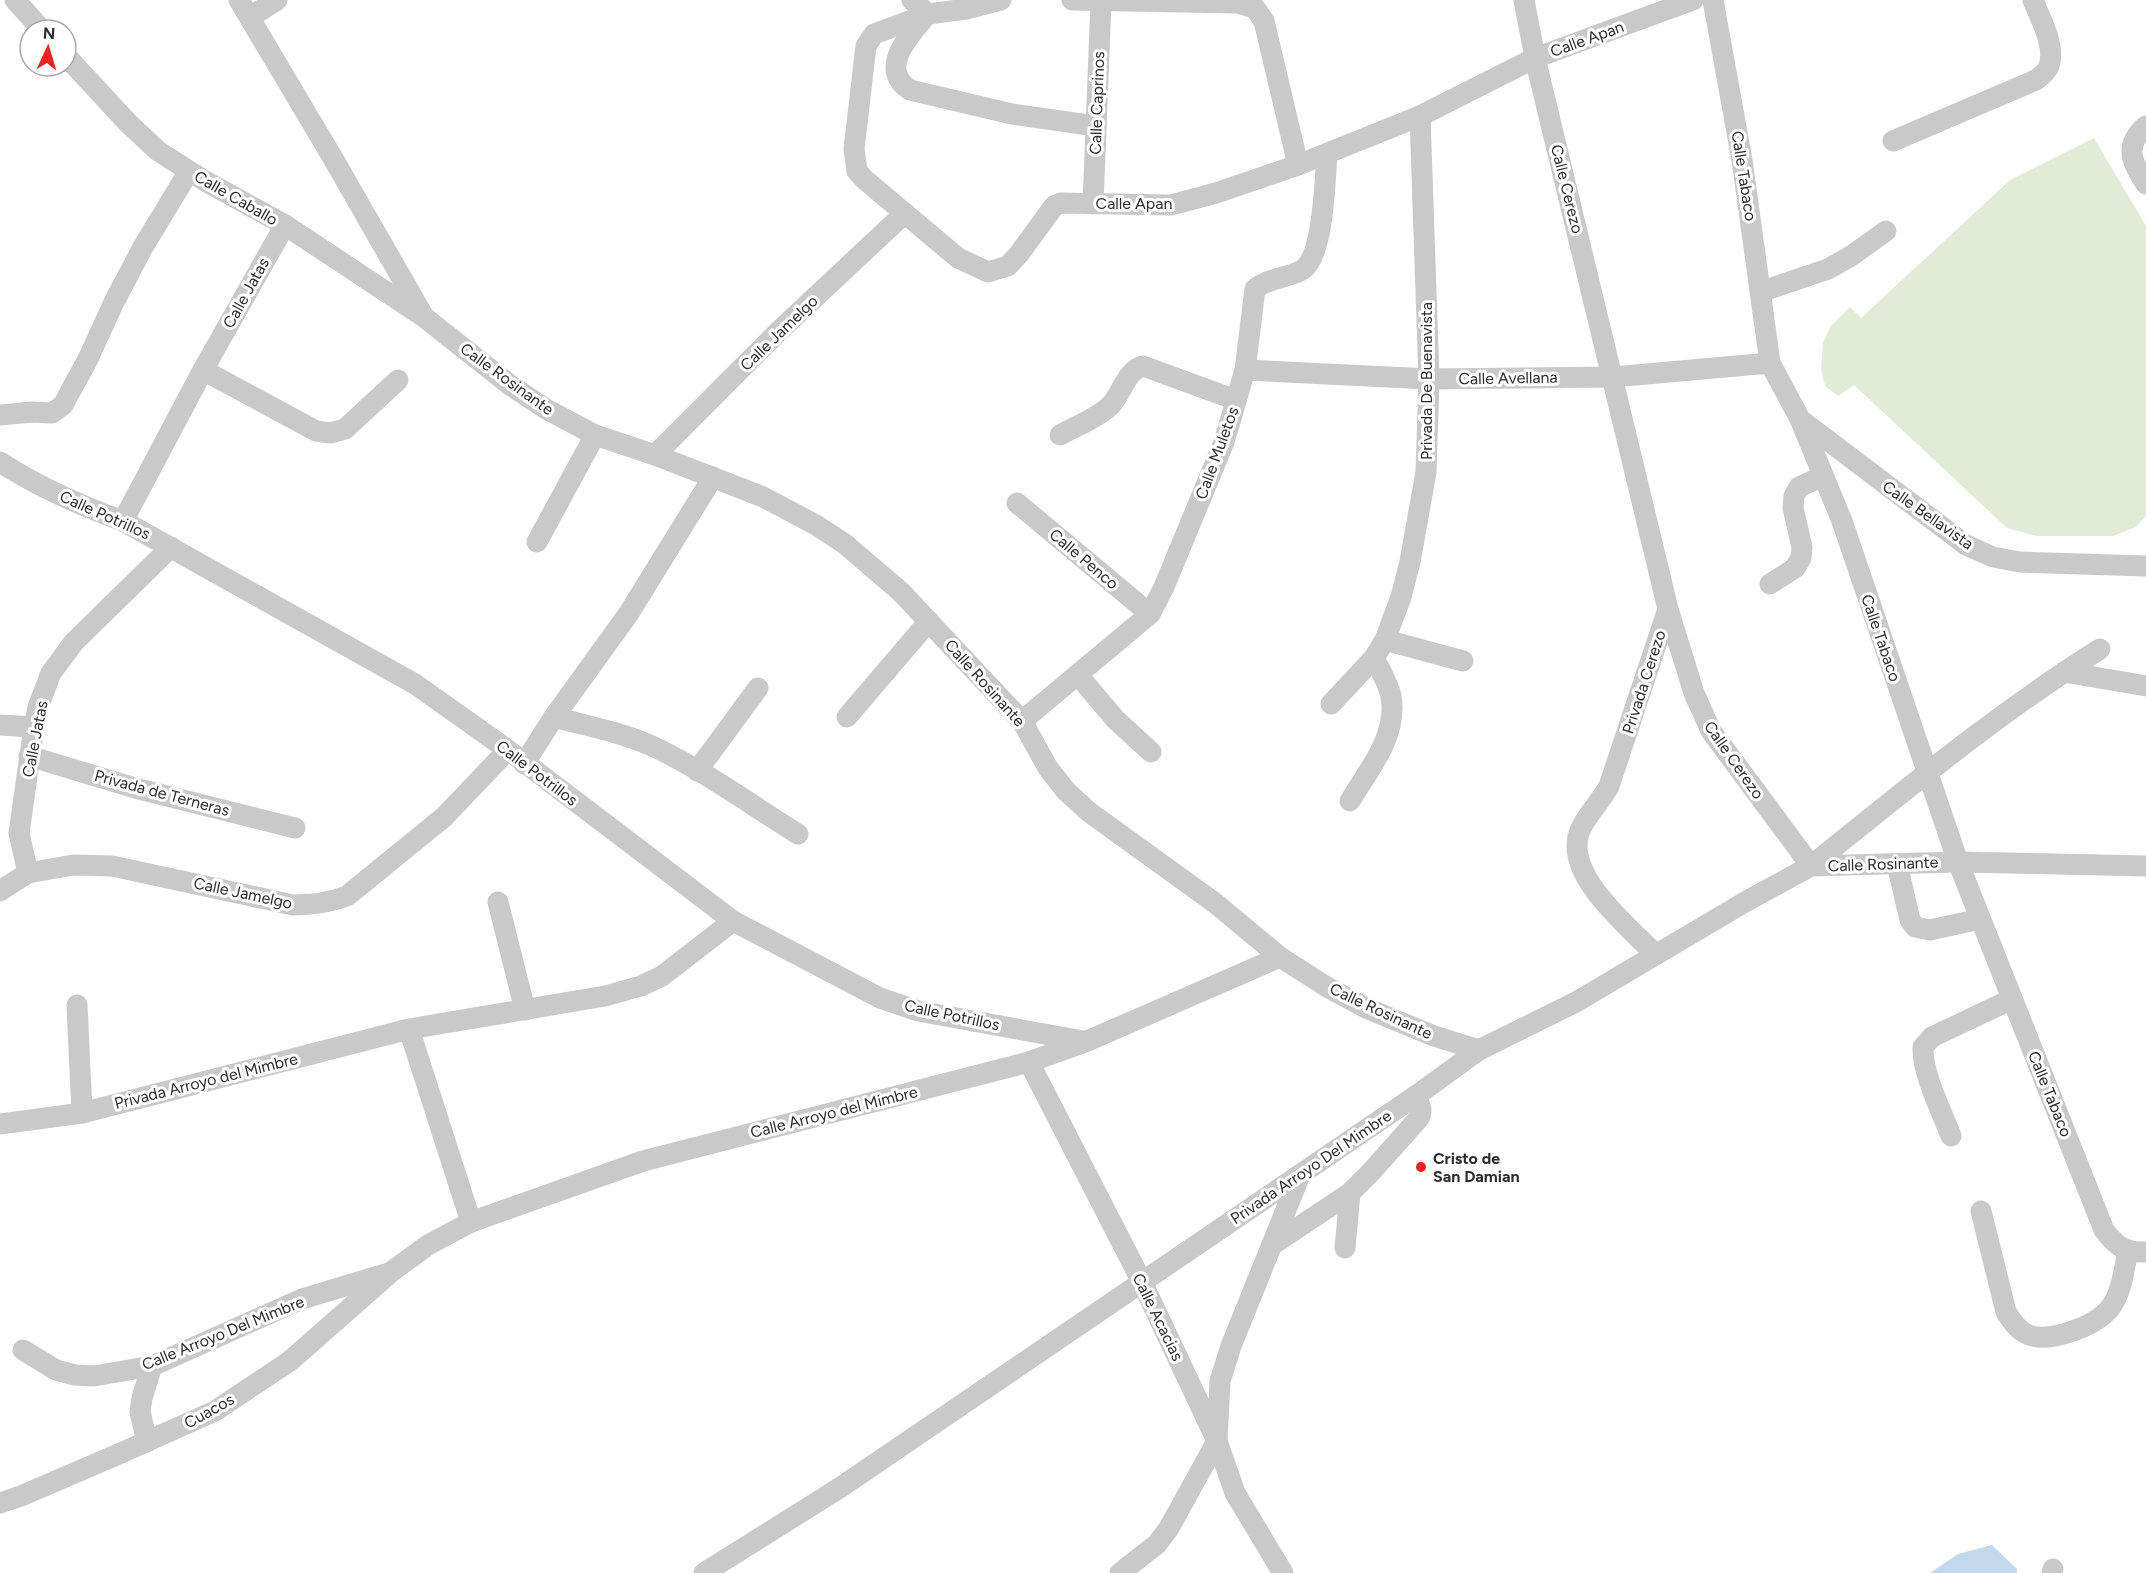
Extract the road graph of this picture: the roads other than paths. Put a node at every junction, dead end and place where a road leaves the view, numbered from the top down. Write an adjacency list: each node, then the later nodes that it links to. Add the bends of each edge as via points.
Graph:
1 (15, 0): 12 (street)
2 (277, 0): 11 (street)
3 (1001, 0): 10 (street, via 966,9)
4 (1072, 0): 9 (street)
5 (1524, 0): 13 (street, Calle Cerezo)
6 (1693, 0): 13 (street, Calle Apan)
7 (1713, 0): 27 (street, Calle Tabaco, via 1742,160)
8 (2033, 0): 18 (street, via 2050,47 2049,68 2044,74)
9 (1101, 2): 16 (street, Calle Caprinos); 20 (street, via 1237,3 1255,8 1264,21)
10 (920, 7): 16 (street, via 900,48 896,71 900,84 910,90 1012,114); 24 (street, Calle Apan, via 868,41 854,149 857,171)
11 (244, 9): 28 (street, Calle Rosinante)
12 (31, 18)
13 (1535, 58): 15 (street, Calle Apan); 32 (street, Calle Cerezo)
14 (78, 69): 21 (street, Calle Caballo, via 141,136)
15 (1420, 116): 19 (street, Calle Apan); 33 (street, Privada De Buenavista)
16 (1096, 126): 23 (street, Calle Caprinos)
17 (2146, 126): 22 (street, via 2132,145 2134,162)
18 (1893, 141)
19 (1327, 154): 20 (street, Calle Apan); 31 (street, Calle Muletos, via 1322,219 1312,259 1301,270 1255,290)
20 (1298, 165): 23 (street, Calle Apan, via 1216,194 1171,205)
21 (189, 171): 25 (street, Calle Caballo); 36 (street, via 138,256 63,405 52,413)
22 (2146, 184)
23 (1093, 204): 24 (street, Calle Apan, via 1054,206 1008,266 988,272 958,258)
24 (905, 213): 40 (street, Calle Jamelgo)
25 (285, 225): 28 (street, Calle Caballo); 30 (street, Calle Jatas)
26 (1886, 231): 27 (street, via 1828,269)
27 (1760, 292): 29 (street, Calle Tabaco)
28 (424, 317): 38 (street, Calle Rosinante, via 510,385)
29 (1770, 363): 32 (street, Calle Avellana); 37 (street, Calle Tabaco)
30 (203, 370): 34 (street, via 316,431 330,433 345,429); 45 (street, Calle Jatas)
31 (1245, 370): 33 (street, Calle Avellana); 35 (street, Calle Muletos)
32 (1613, 377): 33 (street, Calle Avellana); 50 (street, Privada Cerezo)
33 (1429, 379): 53 (street, Privada De Buenavista, via 1426,472 1410,562)
34 (398, 380)
35 (1236, 400): 39 (street, via 1143,366 1134,370 1109,407); 51 (street, Calle Muletos, via 1224,442)
36 (0, 415)
37 (1800, 420): 42 (street, Calle Tabaco); 48 (street, Calle Bellavista, via 1966,545 1993,557 2020,562)
38 (595, 435): 40 (street, Calle Rosinante); 46 (street)
39 (1059, 435)
40 (655, 455): 43 (street, Calle Rosinante)
41 (0, 462): 45 (street, Calle Potrillos, via 72,502)
42 (1823, 476): 49 (street, via 1799,487 1794,496 1801,558 1795,568); 71 (street, Calle Tabaco, via 1842,521)
43 (713, 477): 52 (street, Calle Rosinante, via 763,497 845,544 876,568); 61 (street, via 629,613)
44 (1017, 503): 51 (street, Calle Penco)
45 (123, 520): 47 (street, Calle Potrillos)
46 (537, 542)
47 (171, 547): 65 (street, Calle Jatas, via 74,642 51,673); 66 (street, Calle Potrillos, via 415,684)
48 (2146, 566)
49 (1770, 584)
50 (1668, 609): 77 (street, Calle Cerezo, via 1694,693 1711,730); 84 (street, Privada Cerezo, via 1609,786 1584,821 1576,846 1580,866 1591,886)
51 (1150, 614): 57 (street, Calle Muletos)
52 (928, 621): 62 (street); 63 (street, Calle Rosinante)
53 (1380, 649): 55 (street); 60 (street, Privada De Buenavista); 72 (street, via 1393,717 1386,741)
54 (2100, 649): 56 (street)
55 (1463, 661)
56 (2064, 672): 58 (street); 71 (street)
57 (1078, 675): 63 (street, Calle Muletos); 67 (street, via 1114,718)
58 (2146, 686)
59 (758, 688): 70 (street)
60 (1331, 704)
61 (554, 717): 69 (street); 70 (street, via 626,736)
62 (847, 717)
63 (1022, 721): 85 (street, Calle Rosinante, via 1066,791)
64 (0, 724): 65 (street)
65 (34, 727): 68 (street, Calle Jatas)
66 (508, 750): 69 (street, Calle Potrillos); 79 (street, Calle Jamelgo, via 444,818 347,896 332,902 293,905 112,866 73,865)
67 (1150, 752)
68 (29, 756): 73 (street, Privada de Terneras, via 135,788); 79 (street, Calle Jatas, via 19,832)
69 (524, 764): 83 (street, Calle Potrillos)
70 (697, 771): 74 (street)
71 (1926, 773): 75 (street, Calle Tabaco); 77 (street)
72 (1350, 801)
73 (295, 828)
74 (798, 834)
75 (1958, 862): 76 (street, Calle Rosinante); 78 (street); 82 (street, Calle Tabaco)
76 (1897, 864): 77 (street, Calle Rosinante); 82 (street, via 1915,927 1930,930)
77 (1811, 866): 84 (street, Calle Rosinante)
78 (2146, 867)
79 (28, 873): 80 (street, Calle Jamelgo)
80 (0, 891)
81 (498, 902): 88 (street)
82 (1980, 918): 86 (street, Calle Tabaco)
83 (733, 921): 88 (street, Privada Arroyo del Mimbre, via 662,976 641,986); 90 (street, Calle Potrillos, via 880,998 918,1011)
84 (1655, 954): 91 (street, Calle Rosinante, via 1576,1002)
85 (1280, 957): 90 (street, Calle Arroyo del Mimbre); 91 (street, Calle Rosinante, via 1366,1008)
86 (2012, 999): 96 (street, via 1932,1038 1923,1047 1926,1070); 103 (street, Calle Tabaco, via 2104,1230 2114,1244)
87 (77, 1005): 94 (street)
88 (525, 1010): 89 (street, Privada Arroyo del Mimbre)
89 (409, 1029): 94 (street, Privada Arroyo del Mimbre); 100 (street)
90 (1085, 1042): 92 (street, Calle Arroyo del Mimbre)
91 (1479, 1050): 93 (street, Privada Arroyo Del Mimbre)
92 (1029, 1062): 100 (street, Calle Arroyo del Mimbre, via 643,1161); 105 (street, Calle Acacias)
93 (1417, 1095): 97 (street, Privada Arroyo Del Mimbre); 98 (street, via 1420,1117)
94 (82, 1113): 95 (street, Privada Arroyo del Mimbre)
95 (0, 1124)
96 (1951, 1136)
97 (1300, 1174): 101 (street); 105 (street, Privada Arroyo Del Mimbre)
98 (1350, 1193): 101 (street); 102 (street)
99 (1981, 1211): 103 (street, via 2006,1312 2013,1324 2042,1338 2098,1320 2117,1298)
100 (471, 1221): 104 (street, Calle Arroyo del Mimbre)
101 (1272, 1245): 108 (street, via 1220,1381)
102 (1345, 1248)
103 (2137, 1251)
104 (391, 1272): 107 (street, Calle Arroyo Del Mimbre, via 302,1299); 109 (street, Cuacos, via 290,1361 215,1411)
105 (1142, 1282): 108 (street, Calle Acacias); 111 (street, Privada Arroyo Del Mimbre, via 841,1487)
106 (23, 1350): 107 (street, Calle Arroyo Del Mimbre, via 56,1370 75,1375 94,1376)
107 (152, 1366): 109 (street, via 140,1412)
108 (1216, 1441): 112 (street, via 1169,1528 1157,1544); 113 (street, Calle Acacias, via 1235,1493)
109 (147, 1442): 110 (street, Cuacos)
110 (0, 1503)
111 (704, 1573)
112 (1120, 1573)
113 (1283, 1573)

